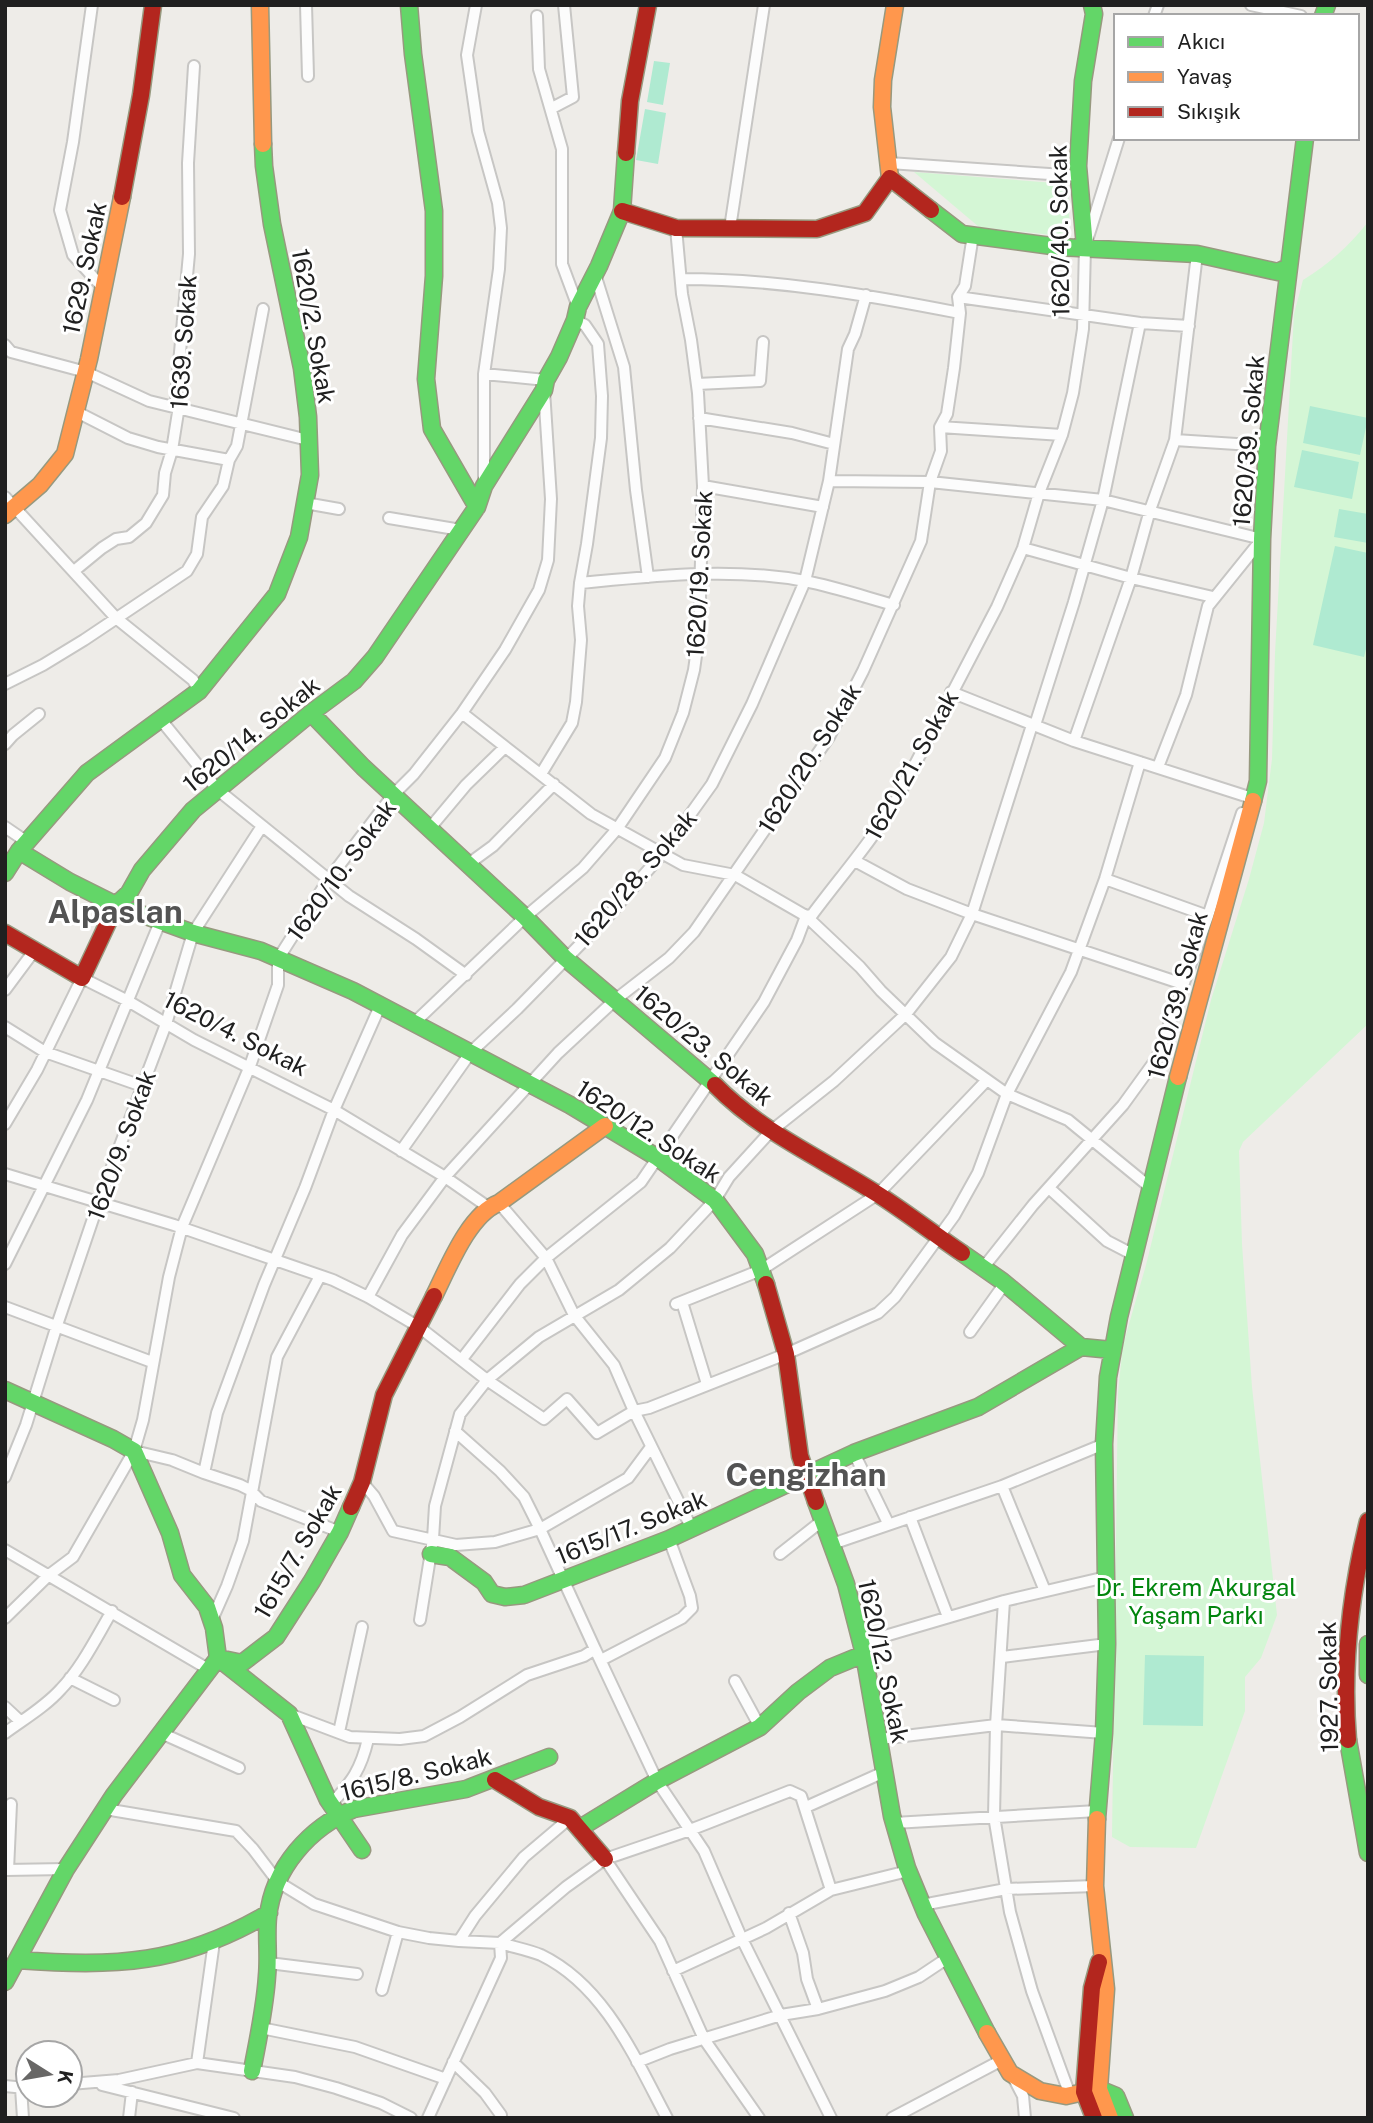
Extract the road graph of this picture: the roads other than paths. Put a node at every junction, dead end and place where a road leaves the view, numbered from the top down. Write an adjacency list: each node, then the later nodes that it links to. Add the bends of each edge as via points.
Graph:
1 (92, 5): 31 (street, via 60,210 73,255)
2 (153, 5): 31 (main road, 1629. Sokak)
3 (260, 5): 52 (main road, 1620/2. Sokak, via 264,166 302,368)
4 (306, 5): 16 (street)
5 (409, 5): 66 (main road, via 434,211 426,379 432,429)
6 (475, 5): 43 (street, via 467,55 478,131 501,228)
7 (564, 5): 17 (street, via 573,97)
8 (648, 5): 22 (main road, 1620/14. Sokak, via 630,101)
9 (764, 5): 24 (street)
10 (895, 5): 20 (main road, via 882,107)
11 (1092, 5): 21 (main road, 1620/40. Sokak)
12 (1251, 5): 13 (street)
13 (1292, 14)
14 (537, 16): 17 (street, via 539,69)
15 (194, 66): 46 (street, 1639. Sokak)
16 (308, 76)
17 (552, 108): 36 (street, via 562,149 562,264)
18 (1118, 140): 26 (street)
19 (1306, 140): 28 (main road, 1620/39. Sokak)
20 (889, 170): 21 (street); 24 (main road, via 865,213 852,219 817,229); 25 (main road, via 962,234)
21 (1079, 176): 26 (main road, 1620/40. Sokak)
22 (622, 211): 23 (main road); 29 (main road, 1620/14. Sokak)
23 (676, 228): 24 (main road); 30 (street, 1620/19. Sokak)
24 (730, 228)
25 (973, 235): 26 (main road); 33 (street, 1620/20. Sokak, via 965,286)
26 (1085, 247): 27 (main road); 37 (street, 1620/40. Sokak)
27 (1197, 254): 28 (main road, via 1279,272); 39 (street)
28 (1287, 267): 55 (main road, 1620/39. Sokak)
29 (595, 274): 36 (main road, 1620/14. Sokak); 77 (street, via 624,367)
30 (682, 279): 32 (street, via 770,282); 44 (street, 1620/19. Sokak)
31 (104, 289): 42 (main road, 1629. Sokak)
32 (866, 295): 35 (street); 54 (street, 1620/28. Sokak, via 848,349)
33 (958, 297): 35 (street, 1620/20. Sokak); 37 (street)
34 (263, 309): 49 (street)
35 (960, 313): 50 (street, 1620/20. Sokak, via 947,414)
36 (577, 314): 45 (main road, 1620/14. Sokak); 80 (street, via 598,344 602,396 601,438)
37 (1084, 315): 38 (street); 51 (street, 1620/40. Sokak)
38 (1140, 323): 39 (street); 63 (street)
39 (1189, 326): 53 (street)
40 (763, 342): 44 (street, via 760,381)
41 (5, 345): 42 (street, via 11,352)
42 (86, 372): 46 (street, via 149,401); 47 (main road, 1629. Sokak)
43 (484, 374): 45 (street); 60 (street)
44 (697, 384): 48 (street, 1620/19. Sokak)
45 (545, 385): 60 (main road, 1620/14. Sokak); 88 (street, 1620/10. Sokak, via 551,499 548,560 521,624)
46 (179, 407): 49 (street); 56 (street, 1639. Sokak)
47 (77, 412): 56 (street, via 128,438); 65 (main road, 1629. Sokak, via 65,454 40,485)
48 (699, 418): 54 (street); 61 (street, 1620/19. Sokak)
49 (242, 422): 52 (street); 57 (street)
50 (940, 427): 51 (street); 59 (street, 1620/20. Sokak, via 941,451)
51 (1062, 435): 62 (street, 1620/40. Sokak)
52 (308, 440): 64 (main road, 1620/2. Sokak, via 310,475)
53 (1175, 440): 55 (street); 69 (street)
54 (834, 444): 58 (street, 1620/28. Sokak)
55 (1268, 446): 72 (main road, 1620/39. Sokak)
56 (172, 450): 57 (street); 75 (street, 1639. Sokak, via 163,495 146,523 129,537 102,548)
57 (229, 460): 83 (street, via 223,486 202,517 197,554 187,571)
58 (829, 481): 59 (street); 67 (street, 1620/28. Sokak)
59 (930, 482): 62 (street); 82 (street, 1620/20. Sokak, via 921,541)
60 (484, 486): 66 (main road, 1620/14. Sokak)
61 (703, 486): 67 (street); 76 (street, 1620/19. Sokak)
62 (1039, 493): 63 (street); 73 (street, 1620/21. Sokak)
63 (1103, 500): 69 (street); 74 (street)
64 (305, 503): 68 (street); 85 (main road, 1620/2. Sokak, via 299,537 277,594)
65 (9, 506): 75 (street)
66 (477, 507): 71 (main road, 1620/14. Sokak)
67 (823, 507): 79 (street, 1620/28. Sokak)
68 (338, 509)
69 (1150, 510): 72 (street); 78 (street)
70 (389, 518): 71 (street)
71 (461, 530): 87 (main road, 1620/14. Sokak, via 375,657 354,681)
72 (1262, 539): 81 (street); 101 (main road, 1620/39. Sokak, via 1259,767)
73 (1023, 548): 74 (street); 86 (street, 1620/21. Sokak)
74 (1085, 566): 78 (street); 91 (street)
75 (74, 571): 83 (street)
76 (702, 574): 77 (street); 79 (street); 105 (street, 1620/19. Sokak, via 694,670 683,713 665,758)
77 (648, 577): 80 (street)
78 (1131, 578): 81 (street); 92 (street)
79 (805, 581): 82 (street); 107 (street, 1620/28. Sokak, via 712,785)
80 (580, 583): 97 (street, via 581,640 572,723)
81 (1213, 597): 96 (street, via 1186,695)
82 (894, 605): 111 (street, 1620/20. Sokak, via 829,737)
83 (116, 618): 84 (street); 85 (street, via 192,680)
84 (5, 684)
85 (199, 691): 90 (main road, 1620/2. Sokak)
86 (951, 692): 91 (street); 108 (street, 1620/21. Sokak, via 892,807)
87 (311, 713): 99 (main road, 1620/14. Sokak); 100 (main road, 1620/23. Sokak)
88 (461, 713): 94 (street); 100 (street, 1620/10. Sokak)
89 (39, 714): 93 (street)
90 (162, 720): 99 (street); 106 (main road, 1620/2. Sokak, via 87,773)
91 (1033, 725): 92 (street); 115 (street)
92 (1074, 741): 95 (street)
93 (5, 744)
94 (505, 747): 97 (street); 104 (street)
95 (1140, 762): 96 (street); 112 (street)
96 (1158, 767): 101 (street)
97 (541, 774): 98 (street)
98 (554, 784): 105 (street); 109 (street, via 493,846)
99 (218, 790): 102 (street); 114 (main road, 1620/14. Sokak, via 178,827)
100 (393, 795): 104 (main road, 1620/23. Sokak); 113 (street, 1620/10. Sokak)
101 (1251, 798): 117 (street); 157 (main road, 1620/39. Sokak)
102 (262, 826): 113 (street); 121 (street, 1620/9. Sokak)
103 (5, 827): 106 (street)
104 (430, 828): 109 (main road, 1620/23. Sokak)
105 (617, 829): 107 (street); 118 (street, 1620/19. Sokak, via 583,868)
106 (23, 847): 110 (main road, 1620/2. Sokak); 114 (main road, 1620/12. Sokak, via 70,882)
107 (662, 854): 111 (street, via 683,865); 124 (street, 1620/28. Sokak)
108 (855, 861): 115 (street, via 907,890); 116 (street, 1620/21. Sokak, via 812,915)
109 (467, 865): 118 (main road, 1620/23. Sokak)
110 (5, 873)
111 (735, 876): 116 (street); 130 (street, 1620/20. Sokak, via 669,958)
112 (1105, 879): 117 (street); 123 (street)
113 (328, 880): 125 (street, 1620/10. Sokak); 126 (street)
114 (116, 905): 119 (main road, 1620/12. Sokak); 127 (main road, 1620/14. Sokak)
115 (972, 914): 123 (street); 133 (street, via 951,957)
116 (806, 916): 133 (street); 141 (street, 1620/21. Sokak, via 764,1002)
117 (1208, 916): 128 (street)
118 (525, 917): 124 (main road, 1620/23. Sokak); 126 (street, 1620/19. Sokak)
119 (160, 922): 121 (main road, 1620/12. Sokak); 131 (street)
120 (5, 933): 122 (main road, 1620/4. Sokak)
121 (193, 933): 125 (main road, 1620/12. Sokak); 134 (street, 1620/9. Sokak)
122 (34, 951): 127 (main road, 1620/4. Sokak); 129 (street)
123 (1078, 951): 128 (street); 145 (street)
124 (565, 958): 130 (main road, 1620/23. Sokak); 138 (street, 1620/28. Sokak)
125 (278, 959): 132 (main road, 1620/12. Sokak); 139 (street, 1620/10. Sokak, via 278,985)
126 (466, 975): 135 (street, 1620/19. Sokak)
127 (82, 978): 131 (street, 1620/4. Sokak); 137 (street, 1620/14. Sokak)
128 (1183, 985): 150 (street, via 1157,1058)
129 (5, 990)
130 (615, 1000): 141 (main road, 1620/23. Sokak); 143 (street, 1620/20. Sokak)
131 (128, 1001): 134 (street, 1620/4. Sokak); 140 (street)
132 (380, 1006): 135 (main road, 1620/12. Sokak); 146 (street)
133 (906, 1014): 142 (street, via 935,1043); 149 (street)
134 (166, 1024): 139 (street, 1620/4. Sokak); 144 (street, 1620/9. Sokak)
135 (413, 1024): 138 (main road, 1620/12. Sokak)
136 (5, 1027): 137 (street)
137 (45, 1052): 140 (street); 147 (street, 1620/14. Sokak)
138 (471, 1052): 143 (main road, 1620/12. Sokak); 151 (street, 1620/28. Sokak)
139 (250, 1066): 146 (street, 1620/4. Sokak); 162 (street, 1620/10. Sokak)
140 (99, 1071): 144 (street); 155 (street)
141 (711, 1080): 149 (main road, 1620/23. Sokak); 152 (street, 1620/21. Sokak)
142 (986, 1080): 145 (street); 158 (street)
143 (530, 1085): 148 (main road, 1620/12. Sokak); 154 (street, 1620/20. Sokak)
144 (142, 1086): 160 (street, 1620/9. Sokak)
145 (1007, 1094): 150 (street, via 1068,1121); 163 (street, via 978,1173)
146 (334, 1110): 151 (street, 1620/4. Sokak); 166 (street)
147 (5, 1124)
148 (605, 1126): 152 (main road, 1620/12. Sokak); 161 (main road, 1615/7. Sokak)
149 (771, 1131): 158 (main road, 1620/23. Sokak); 159 (street, via 729,1177)
150 (1092, 1140): 156 (street); 157 (street)
151 (401, 1151): 154 (street, 1620/4. Sokak)
152 (658, 1158): 159 (main road, 1620/12. Sokak); 165 (street, 1620/21. Sokak, via 641,1182)
153 (5, 1174): 155 (street)
154 (445, 1177): 161 (street, 1620/4. Sokak); 172 (street, 1620/20. Sokak, via 402,1235)
155 (44, 1186): 160 (street); 167 (street)
156 (1049, 1188): 164 (street, via 1107,1241); 168 (street)
157 (1151, 1188): 164 (main road, 1620/39. Sokak)
158 (878, 1194): 163 (main road, 1620/23. Sokak); 169 (street)
159 (715, 1200): 169 (main road, 1620/12. Sokak, via 755,1254); 174 (street, via 670,1248 619,1290)
160 (99, 1201): 162 (street); 175 (street, 1620/9. Sokak)
161 (494, 1205): 165 (street, 1620/4. Sokak); 176 (main road, 1615/7. Sokak, via 460,1244)
162 (182, 1227): 166 (street); 182 (street, 1620/10. Sokak)
163 (939, 1238): 168 (main road, 1620/23. Sokak); 180 (street, via 878,1313)
164 (1135, 1255): 179 (main road, 1620/39. Sokak)
165 (546, 1258): 174 (street, 1620/4. Sokak); 181 (street, 1620/21. Sokak)
166 (274, 1260): 170 (street); 193 (street, via 217,1413)
167 (5, 1264)
168 (983, 1268): 171 (main road, 1620/23. Sokak)
169 (761, 1270): 180 (main road, 1620/12. Sokak); 184 (street, via 679,1303)
170 (320, 1276): 172 (street); 198 (street, via 277,1357)
171 (1005, 1283): 177 (street); 178 (main road, 1620/23. Sokak)
172 (368, 1297): 176 (street)
173 (5, 1307): 175 (street)
174 (574, 1315): 183 (street); 187 (street, 1620/4. Sokak, via 614,1365)
175 (57, 1325): 182 (street); 186 (street, 1620/9. Sokak)
176 (419, 1327): 181 (street); 196 (main road, 1615/7. Sokak, via 384,1395)
177 (970, 1332)
178 (1081, 1347): 179 (main road); 192 (main road, 1615/17. Sokak, via 978,1407)
179 (1112, 1350): 189 (main road, 1620/39. Sokak)
180 (786, 1354): 184 (street); 194 (main road, 1620/12. Sokak, via 796,1438)
181 (462, 1359): 183 (street)
182 (152, 1362): 191 (street, 1620/10. Sokak)
183 (487, 1380): 187 (street, via 544,1419 567,1399 597,1433); 188 (street, via 460,1415)
184 (707, 1384): 187 (street)
185 (5, 1391): 186 (main road)
186 (33, 1402): 191 (main road); 195 (street, 1620/9. Sokak)
187 (634, 1411): 190 (street, 1620/4. Sokak)
188 (455, 1431): 203 (street, via 524,1497); 208 (street, via 435,1506)
189 (1104, 1444): 197 (street); 212 (main road, 1620/39. Sokak)
190 (651, 1447): 203 (street, via 628,1478); 204 (street, 1620/4. Sokak)
191 (134, 1451): 193 (street); 211 (street, 1620/10. Sokak, via 73,1557); 219 (main road, via 170,1533 182,1575)
192 (854, 1452): 194 (main road, 1615/17. Sokak); 202 (street)
193 (204, 1474): 198 (street, via 240,1485)
194 (806, 1474): 200 (main road, 1620/12. Sokak); 204 (main road, 1615/17. Sokak)
195 (5, 1476)
196 (362, 1482): 205 (main road, 1615/7. Sokak); 208 (street, via 393,1531)
197 (1002, 1486): 199 (street); 214 (street)
198 (253, 1495): 205 (street); 219 (street, via 243,1541)
199 (909, 1517): 202 (street); 217 (street)
200 (823, 1520): 207 (main road, 1620/12. Sokak); 210 (street)
201 (1368, 1521): 259 (main road, 1927. Sokak, via 1352,1592 1346,1651 1349,1744)
202 (888, 1523): 207 (street)
203 (540, 1529): 208 (street, via 495,1542); 213 (street)
204 (692, 1530): 206 (main road, 1615/17. Sokak)
205 (340, 1532): 228 (main road, 1615/7. Sokak, via 276,1637 242,1663)
206 (669, 1539): 213 (main road, 1615/17. Sokak); 227 (street, via 691,1608 682,1618)
207 (832, 1544): 224 (main road, 1620/12. Sokak)
208 (432, 1547): 213 (main road, 1615/17. Sokak, via 484,1582 492,1594 524,1595); 220 (street)
209 (5, 1550): 211 (street)
210 (780, 1554)
211 (49, 1575): 216 (street); 218 (street, 1620/10. Sokak)
212 (1106, 1577): 214 (street); 222 (main road, 1620/39. Sokak)
213 (564, 1578): 225 (street)
214 (1045, 1591): 215 (street)
215 (1004, 1601): 217 (street); 226 (street)
216 (112, 1611): 228 (street); 230 (street)
217 (948, 1617): 224 (street)
218 (5, 1618)
219 (212, 1620): 228 (main road)
220 (420, 1620)
221 (362, 1627): 239 (street)
222 (1107, 1644): 226 (street); 240 (main road, 1620/39. Sokak)
223 (1368, 1644): 229 (main road, 1927. Sokak)
224 (862, 1648): 237 (main road, via 798,1692); 243 (main road, 1620/12. Sokak)
225 (595, 1649): 227 (street); 242 (street, via 527,1675 424,1736)
226 (1002, 1657): 236 (street)
227 (601, 1660): 248 (street)
228 (213, 1663): 234 (main road); 238 (main road)
229 (1368, 1675)
230 (69, 1678): 232 (street); 235 (street, via 62,1689)
231 (735, 1681): 237 (street)
232 (114, 1700)
233 (5, 1707): 235 (street)
234 (289, 1714): 239 (street); 252 (main road)
235 (20, 1721): 241 (street)
236 (996, 1725): 240 (street); 243 (street); 254 (street)
237 (760, 1727): 248 (main road)
238 (161, 1732): 245 (street); 251 (main road)
239 (339, 1732): 242 (street)
240 (1104, 1733): 253 (main road, 1620/39. Sokak)
241 (5, 1734)
242 (368, 1739): 252 (street, via 363,1761)
243 (880, 1739): 246 (main road, 1620/12. Sokak)
244 (549, 1757): 247 (main road, 1615/8. Sokak)
245 (239, 1768)
246 (884, 1772): 250 (street); 256 (main road, 1620/12. Sokak)
247 (495, 1780): 252 (main road, 1615/8. Sokak, via 453,1792); 255 (main road)
248 (657, 1781): 255 (main road); 257 (street)
249 (11, 1804): 262 (street)
250 (806, 1807): 257 (street, via 802,1796 790,1791); 267 (street)
251 (105, 1809): 261 (main road); 264 (street, via 236,1831)
252 (334, 1810): 258 (main road); 264 (main road, 1615/8. Sokak, via 299,1848)
253 (1097, 1811): 254 (street); 265 (main road, 1620/39. Sokak)
254 (994, 1816): 256 (street); 266 (street)
255 (575, 1823): 260 (main road); 273 (street, via 524,1857)
256 (894, 1823): 263 (main road, 1620/12. Sokak)
257 (690, 1830): 260 (street); 272 (street, via 704,1851)
258 (362, 1850)
259 (1368, 1853)
260 (605, 1859): 275 (street); 279 (street, via 660,1941)
261 (66, 1868): 262 (street); 277 (main road)
262 (7, 1870)
263 (908, 1871): 267 (street); 268 (main road, 1620/12. Sokak)
264 (278, 1882): 269 (main road, 1615/8. Sokak); 271 (street, via 314,1905)
265 (1096, 1886): 266 (street); 296 (main road, 1620/39. Sokak, via 1101,1953 1092,1988)
266 (1006, 1889): 268 (street); 296 (street, via 1032,1991)
267 (831, 1890): 270 (street)
268 (922, 1905): 276 (main road, 1620/12. Sokak)
269 (269, 1913): 274 (main road); 278 (main road, 1615/8. Sokak)
270 (789, 1913): 272 (street); 283 (street)
271 (398, 1932): 273 (street); 282 (street)
272 (741, 1937): 279 (street); 284 (street)
273 (459, 1941): 275 (street)
274 (214, 1942): 277 (main road, via 148,1960); 289 (street)
275 (500, 1943): 287 (street, via 501,1958); 288 (street, via 540,1955 591,1992)
276 (949, 1957): 283 (street, via 919,1978); 290 (main road, 1620/12. Sokak)
277 (11, 1961): 281 (main road)
278 (269, 1963): 280 (street); 285 (main road, 1615/8. Sokak)
279 (673, 1971): 286 (street)
280 (357, 1974)
281 (5, 1982)
282 (382, 1990)
283 (818, 2009): 284 (street)
284 (781, 2015): 286 (street); 304 (street)
285 (261, 2028): 291 (main road, 1615/8. Sokak); 292 (street, via 355,2046)
286 (704, 2039): 288 (street); 303 (street)
287 (453, 2062): 292 (street); 297 (street)
288 (637, 2062): 302 (street)
289 (197, 2063): 291 (street); 293 (street)
290 (1006, 2066): 296 (main road, 1620/12. Sokak, via 1040,2091); 305 (street); 306 (street, 1620/12. Sokak, via 1023,2095)
291 (252, 2071): 300 (street, via 336,2088 381,2102)
292 (446, 2079): 301 (street)
293 (93, 2082): 294 (street); 295 (street)
294 (84, 2083)
295 (132, 2092): 298 (street); 299 (street)
296 (1085, 2092): 307 (main road); 308 (main road); 309 (main road, via 1116,2096)
297 (501, 2115)
298 (129, 2118)
299 (234, 2118)
300 (411, 2118)
301 (428, 2118)
302 (667, 2118)
303 (759, 2118)
304 (831, 2118)
305 (892, 2118)
306 (1025, 2118)
307 (1094, 2118)
308 (1110, 2118)
309 (1125, 2118)

